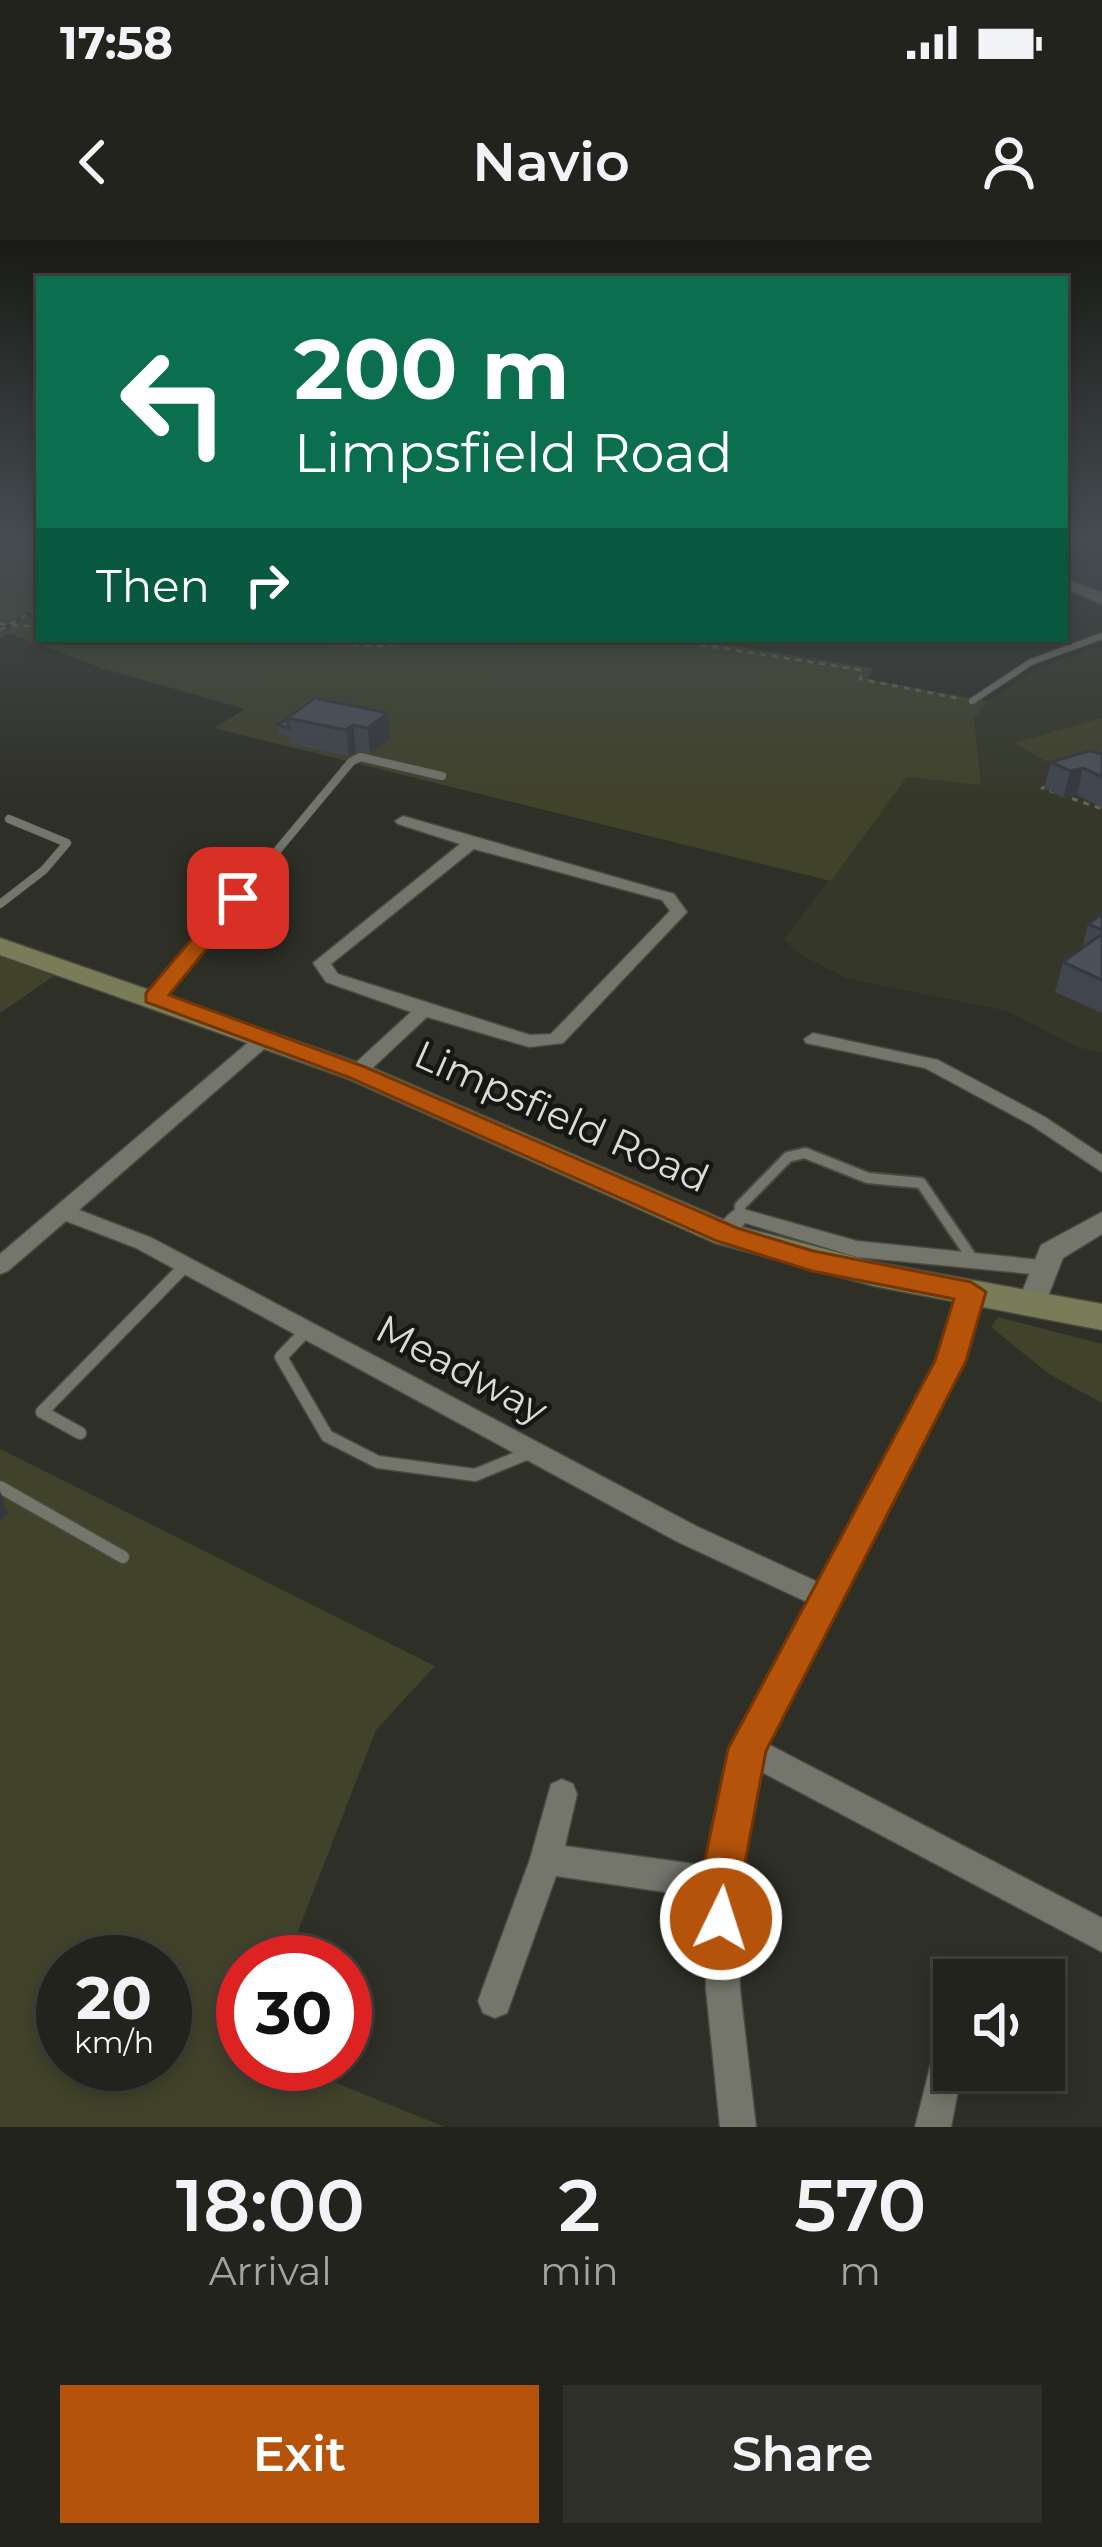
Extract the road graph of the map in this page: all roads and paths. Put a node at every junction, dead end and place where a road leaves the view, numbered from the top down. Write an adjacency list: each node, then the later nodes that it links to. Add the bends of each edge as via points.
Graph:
1 (1102, 636): 5 (lane, via 1031,662)
2 (298, 642): 3 (path)
3 (400, 642)
4 (684, 642): 5 (path, via 861,670 860,680)
5 (972, 701)
6 (442, 776): 14 (lane, via 359,757 351,762)
7 (1062, 782): 8 (path, via 1042,788)
8 (1102, 809)
9 (9, 819): 12 (lane, via 68,843)
10 (403, 821): 11 (street)
11 (471, 843): 15 (street, via 322,963 332,978); 15 (street, via 668,897 679,911 556,1039 529,1041)
12 (0, 904)
13 (0, 946): 14 (main road, Limpsfield Road)
14 (154, 998): 16 (main road, Limpsfield Road)
15 (424, 1010): 18 (street)
16 (265, 1038): 18 (main road, Limpsfield Road); 20 (street)
17 (813, 1039): 19 (street, via 932,1064)
18 (356, 1072): 22 (main road, Limpsfield Road)
19 (1102, 1165)
20 (63, 1212): 23 (street, Meadway); 24 (street)
21 (1102, 1221): 26 (street, via 1051,1252)
22 (733, 1224): 25 (main road, Limpsfield Road, via 812,1261); 25 (lane, via 788,1156 805,1153 868,1178 921,1183)
23 (186, 1265): 28 (street, Meadway); 29 (lane, via 42,1412)
24 (0, 1266)
25 (970, 1274): 26 (main road, Limpsfield Road); 33 (street, via 951,1361)
26 (1038, 1285): 27 (main road, Limpsfield Road)
27 (1102, 1317)
28 (307, 1330): 30 (street, Meadway); 30 (lane, via 281,1357 327,1436 378,1462 475,1475)
29 (80, 1433)
30 (532, 1451): 33 (street, Meadway)
31 (0, 1487): 32 (lane)
32 (123, 1557)
33 (823, 1597): 34 (street)
34 (747, 1749): 37 (street); 38 (street)
35 (562, 1794): 36 (street)
36 (546, 1858): 37 (street); 39 (street)
37 (721, 1884): 41 (street)
38 (1102, 1936)
39 (495, 2001)
40 (940, 2091): 42 (street)
41 (738, 2127)
42 (933, 2127)

